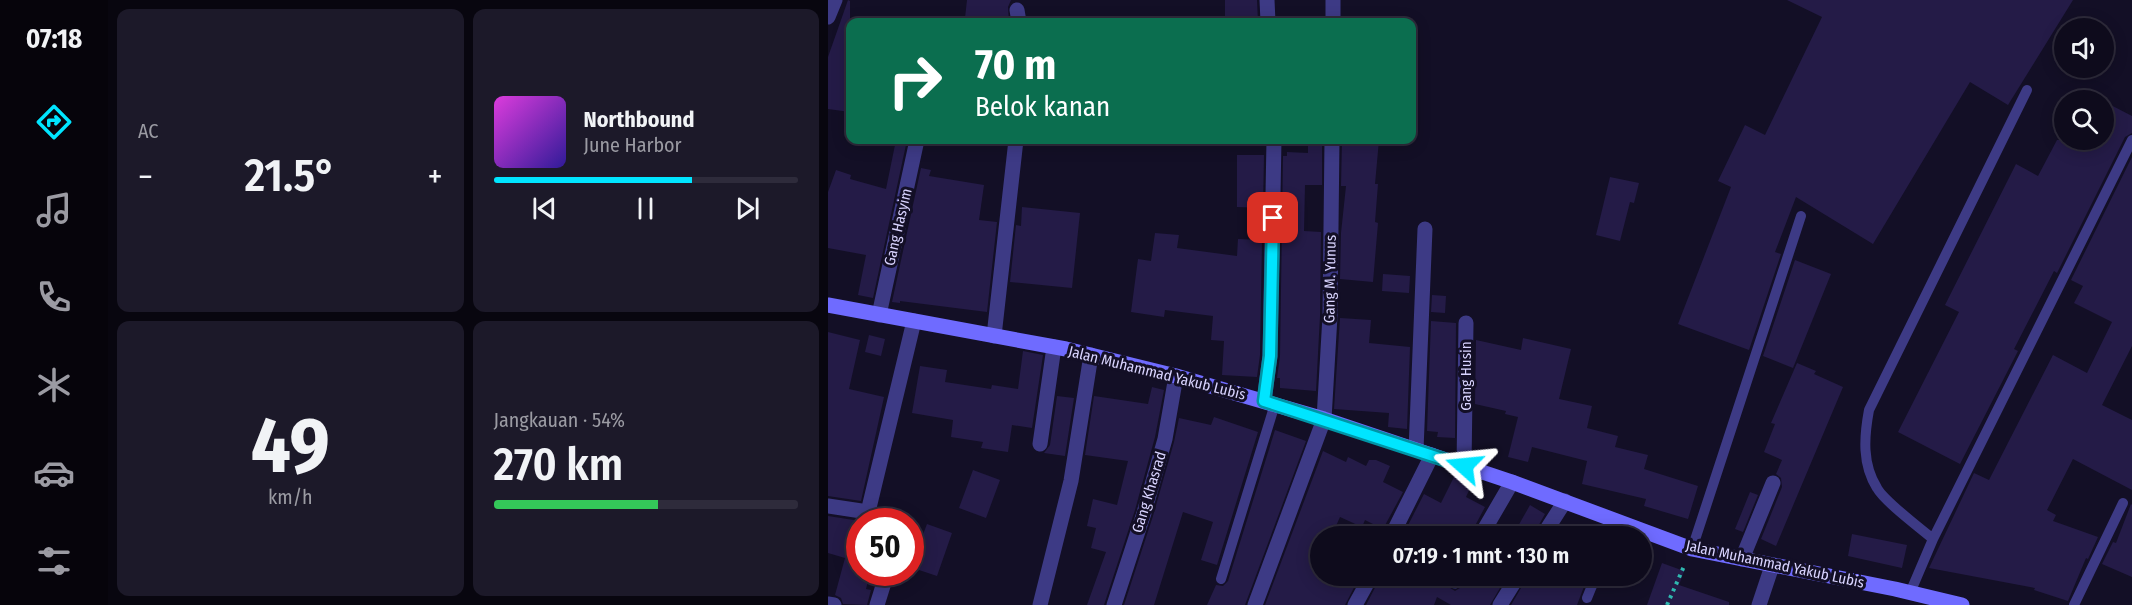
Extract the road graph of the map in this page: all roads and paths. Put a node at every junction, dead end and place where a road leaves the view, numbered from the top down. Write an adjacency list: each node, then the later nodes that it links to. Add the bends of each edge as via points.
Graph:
1 (834, 0): 4 (street)
2 (1267, 0): 5 (street)
3 (1333, 0): 6 (street)
4 (828, 17)
5 (1268, 18)
6 (1333, 18)
7 (2027, 90): 41 (lane, via 1869,410 1864,436 1866,465 1877,490)
8 (2132, 140): 41 (lane)
9 (916, 144): 16 (street, Gang Hasyim)
10 (1016, 144): 19 (street)
11 (1274, 144): 23 (street)
12 (1332, 144): 24 (street, Gang M. Yunus, via 1330,316)
13 (1801, 216): 42 (lane)
14 (1425, 229): 26 (street)
15 (828, 305): 16 (main road, Jalan Muhammad Yakub Lubis)
16 (879, 315): 17 (main road, Jalan Muhammad Yakub Lubis)
17 (914, 321): 19 (main road, Jalan Muhammad Yakub Lubis); 34 (street)
18 (1466, 323): 28 (street, Gang Husin)
19 (994, 336): 20 (main road, Jalan Muhammad Yakub Lubis)
20 (1054, 347): 21 (main road, Jalan Muhammad Yakub Lubis); 25 (street)
21 (1091, 355): 22 (main road, Jalan Muhammad Yakub Lubis); 55 (street, via 1071,481)
22 (1176, 376): 23 (main road, Jalan Muhammad Yakub Lubis); 56 (street, Gang Khasrad, via 1165,439)
23 (1269, 403): 24 (main road, Jalan Muhammad Yakub Lubis); 45 (lane)
24 (1324, 419): 26 (main road, Jalan Muhammad Yakub Lubis); 57 (street, Gang M. Yunus)
25 (1040, 444)
26 (1416, 450): 27 (main road, Jalan Muhammad Yakub Lubis)
27 (1432, 455): 28 (main road, Jalan Muhammad Yakub Lubis); 37 (street)
28 (1464, 466): 29 (main road, Jalan Muhammad Yakub Lubis)
29 (1512, 482): 31 (main road, Jalan Muhammad Yakub Lubis); 38 (street)
30 (1773, 483): 43 (street)
31 (1564, 501): 36 (main road, Jalan Muhammad Yakub Lubis); 39 (street)
32 (2123, 503): 63 (lane)
33 (828, 506): 35 (street)
34 (869, 508)
35 (846, 509)
36 (1618, 521): 40 (lane); 42 (main road, Jalan Muhammad Yakub Lubis)
37 (1396, 526)
38 (1486, 526)
39 (1549, 526)
40 (1616, 526)
41 (1933, 539): 50 (lane)
42 (1692, 549): 43 (main road, Jalan Muhammad Yakub Lubis); 60 (path)
43 (1742, 560): 44 (main road, Jalan Muhammad Yakub Lubis)
44 (1772, 566): 50 (main road, Jalan Muhammad Yakub Lubis); 61 (street)
45 (1221, 579)
46 (883, 586): 54 (street)
47 (1366, 586): 58 (street)
48 (1512, 586): 59 (street)
49 (1592, 586): 51 (lane)
50 (1910, 593): 62 (main road, Jalan Muhammad Yakub Lubis)
51 (1587, 598)
52 (828, 604): 53 (street)
53 (834, 605)
54 (877, 605)
55 (1040, 605)
56 (1114, 605)
57 (1255, 605)
58 (1356, 605)
59 (1500, 605)
60 (1667, 605)
61 (1759, 605)
62 (1962, 605)
63 (2074, 605)

